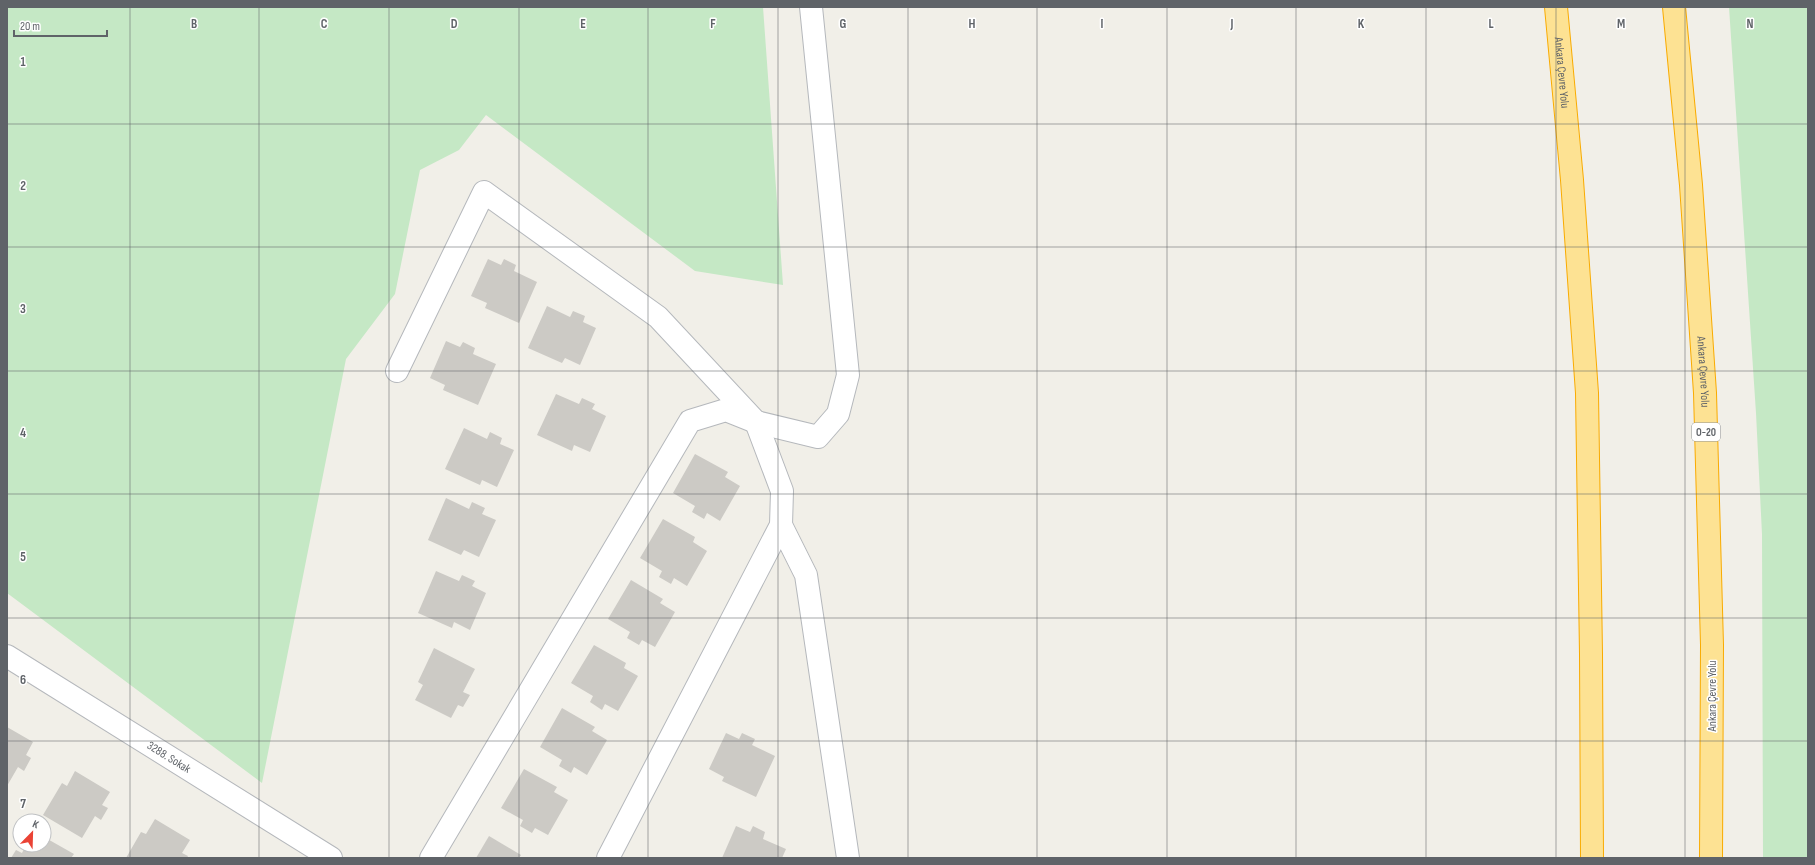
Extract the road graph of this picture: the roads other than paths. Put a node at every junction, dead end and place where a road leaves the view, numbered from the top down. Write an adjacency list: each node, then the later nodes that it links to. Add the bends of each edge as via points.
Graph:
1 (812, 7): 5 (street, via 848,375 838,414 818,437)
2 (1556, 7): 12 (highway, Ankara Çevre Yolu, via 1572,180 1587,393)
3 (1674, 7): 13 (highway, Ankara Çevre Yolu / O-20, via 1691,185 1705,393 1712,646)
4 (397, 371): 5 (street, via 484,192 658,316)
5 (756, 422): 6 (street, via 782,492); 9 (street, via 726,410 690,421)
6 (781, 525): 10 (street); 11 (street, via 806,575)
7 (7, 656): 8 (street, 3288. Sokak)
8 (331, 858)
9 (431, 858)
10 (608, 858)
11 (848, 858)
12 (1592, 858)
13 (1710, 858)

